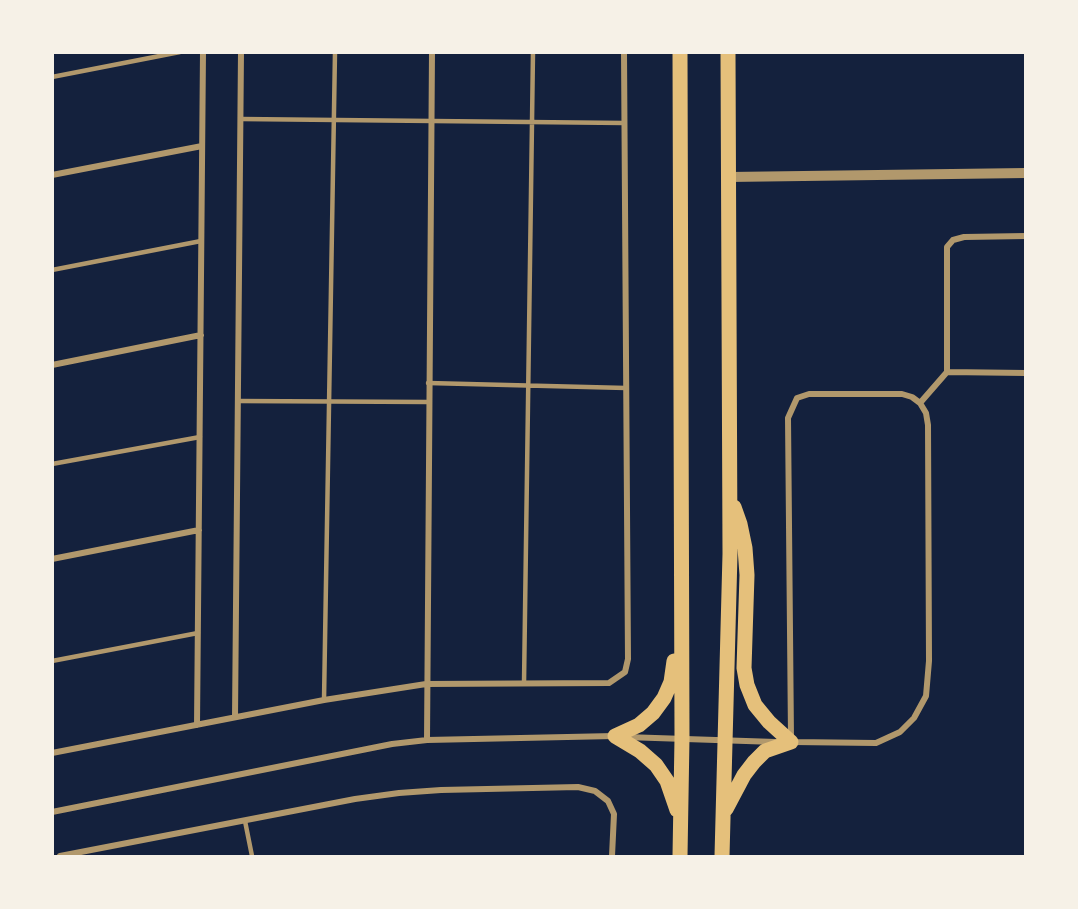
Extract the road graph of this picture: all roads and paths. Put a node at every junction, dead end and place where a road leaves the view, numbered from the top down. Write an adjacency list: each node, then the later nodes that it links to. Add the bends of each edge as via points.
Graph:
1 (180, 52): 10 (lane)
2 (203, 52): 16 (street)
3 (242, 52): 11 (street)
4 (335, 52): 12 (lane)
5 (432, 52): 13 (street)
6 (533, 52): 14 (lane)
7 (624, 52): 15 (street)
8 (680, 52): 39 (main road)
9 (728, 52): 19 (main road)
10 (52, 77)
11 (241, 118): 12 (lane); 30 (street)
12 (334, 120): 13 (lane); 31 (lane)
13 (432, 120): 14 (lane); 27 (street)
14 (532, 122): 15 (lane); 28 (lane)
15 (624, 123): 29 (street)
16 (202, 146): 18 (street); 21 (street)
17 (1026, 173): 19 (street)
18 (52, 176)
19 (729, 177): 36 (main road)
20 (1026, 236): 25 (street, via 963,237 953,240 947,248)
21 (201, 241): 22 (lane); 23 (street)
22 (52, 270)
23 (201, 334): 24 (street); 34 (street)
24 (52, 364)
25 (947, 372): 26 (street); 33 (street)
26 (1026, 373)
27 (428, 383): 28 (lane); 32 (street)
28 (528, 386): 29 (lane); 42 (lane)
29 (626, 388): 42 (street, via 625,672 609,683)
30 (238, 401): 31 (lane); 45 (street)
31 (329, 402): 32 (lane); 44 (lane)
32 (428, 402): 43 (street)
33 (920, 403): 51 (street, via 928,425 926,696 914,718 900,732 876,743); 51 (street, via 902,394 809,393 798,398 788,418)
34 (200, 437): 35 (lane); 37 (street)
35 (52, 464)
36 (730, 496): 50 (main road); 51 (main road, via 745,548 747,685 755,705)
37 (199, 530): 38 (street); 40 (street)
38 (52, 558)
39 (682, 567): 47 (main road, via 671,682 653,713 639,725); 48 (main road)
40 (198, 633): 41 (lane); 46 (street)
41 (52, 661)
42 (524, 683): 43 (street)
43 (426, 684): 44 (street); 49 (street)
44 (324, 700): 45 (street)
45 (235, 717): 46 (street)
46 (197, 725): 52 (street)
47 (615, 736): 48 (street); 49 (street); 56 (main road, via 656,765 674,798)
48 (682, 738): 50 (street); 56 (main road)
49 (427, 740): 53 (street, via 346,752)
50 (726, 740): 51 (street); 54 (main road)
51 (791, 742): 54 (main road, via 765,751 754,762)
52 (52, 753)
53 (52, 812)
54 (724, 814): 61 (main road)
55 (245, 821): 57 (street); 58 (lane); 59 (street, via 399,793 579,787 595,791 608,801 614,814)
56 (681, 824): 60 (main road)
57 (60, 856)
58 (252, 856)
59 (612, 856)
60 (680, 856)
61 (722, 856)

